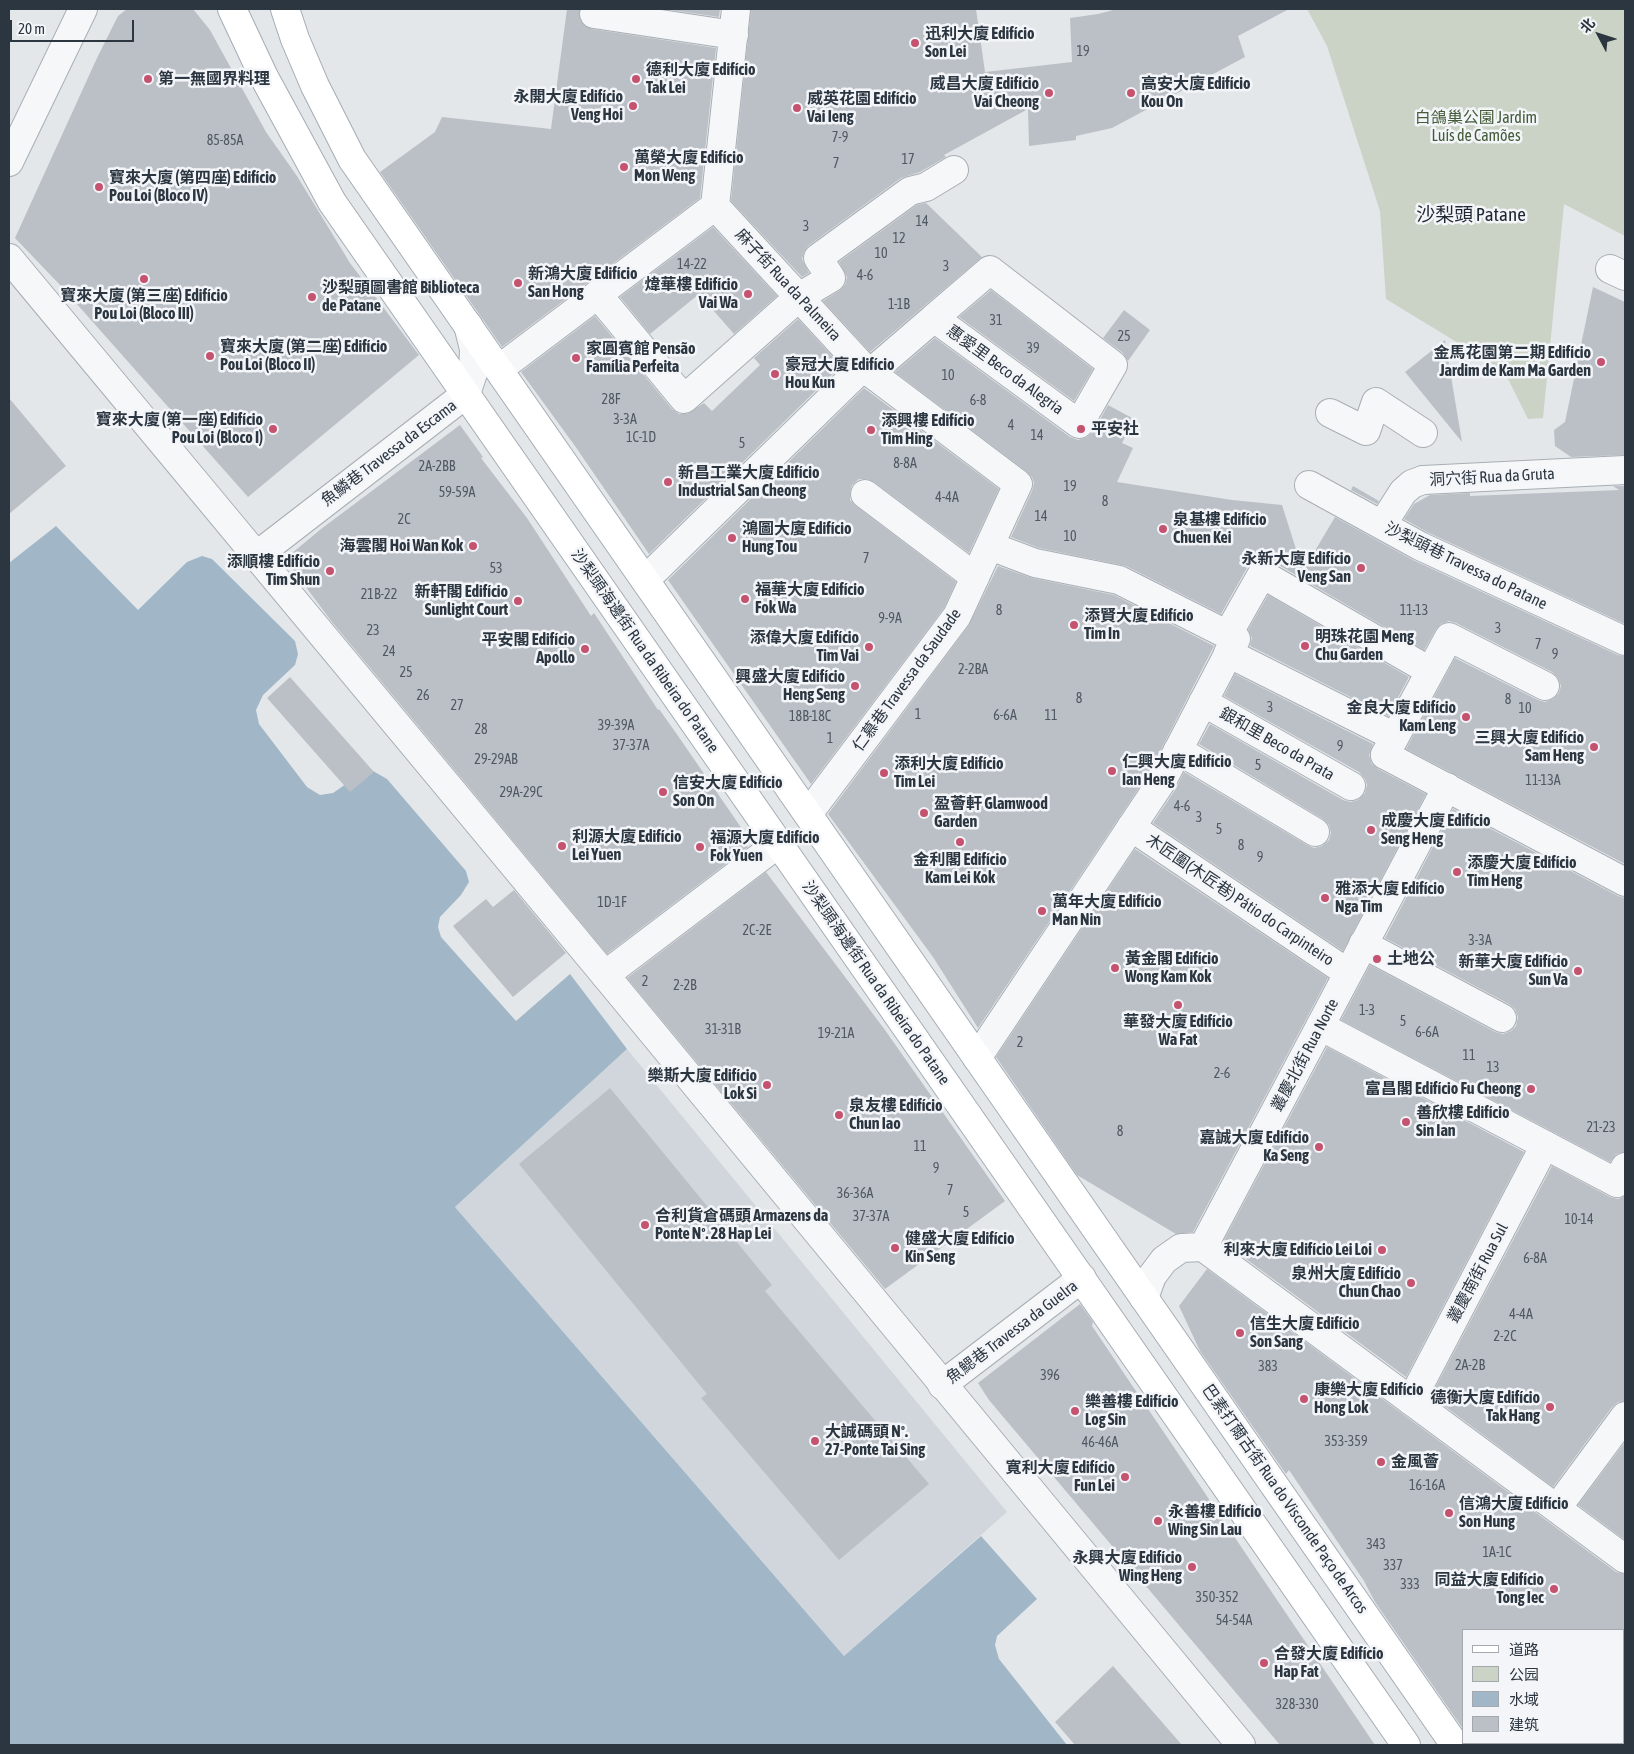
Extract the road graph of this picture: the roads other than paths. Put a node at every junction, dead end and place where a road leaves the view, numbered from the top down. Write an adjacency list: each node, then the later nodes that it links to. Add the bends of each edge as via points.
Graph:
1 (83, 9): 6 (street)
2 (232, 9): 16 (main road, 沙梨頭海邊街 Rua da Ribeira do Patane, via 264,77 332,202)
3 (285, 9): 13 (main road, via 315,86 352,159)
4 (594, 14): 5 (street)
5 (735, 22): 8 (street)
6 (9, 162)
7 (954, 170): 11 (street, via 926,187 910,190 818,258 830,278)
8 (715, 206): 10 (street); 11 (street, 麻子街 Rua da Palmeira)
9 (9, 258): 25 (street)
10 (598, 295): 11 (street, via 684,399); 14 (street)
11 (799, 297): 15 (street, 麻子街 Rua da Palmeira)
12 (934, 318): 12 (street, 惠愛里 Beco da Alegria, via 1079,424 1112,365 990,270); 15 (street, 惠愛里 Beco da Alegria)
13 (468, 325): 14 (main road); 16 (street, 魚鱗巷 Travessa da Escama, via 474,349 473,373)
14 (499, 370): 27 (main road)
15 (866, 370): 20 (street, 麻子街 Rua da Palmeira); 27 (street, 惠愛里 Beco da Alegria)
16 (466, 394): 25 (street, 魚鱗巷 Travessa da Escama); 40 (main road, 沙梨頭海邊街 Rua da Ribeira do Patane)
17 (1330, 413): 18 (street, via 1366,431 1376,402)
18 (1423, 433)
19 (1625, 470): 23 (street, 洞穴街 Rua da Gruta, via 1423,480 1403,492)
20 (1018, 484): 24 (street, 仁慕巷 Travessa da Saudade)
21 (1309, 485): 23 (street, 沙梨頭巷 Travessa do Patane)
22 (865, 494): 26 (street)
23 (1382, 526): 28 (street, 沙梨頭巷 Travessa do Patane)
24 (990, 546): 26 (street, 仁慕巷 Travessa da Saudade); 29 (street, via 1035,563 1119,580)
25 (256, 556): 44 (street)
26 (975, 577): 37 (street, 仁慕巷 Travessa da Saudade, via 957,616)
27 (645, 580): 37 (main road)
28 (1625, 640)
29 (1230, 642): 30 (street, via 1262,574); 32 (street); 33 (street)
30 (1430, 671): 31 (street, via 1449,637); 33 (street)
31 (1545, 686)
32 (1203, 702): 34 (street); 35 (street, 銀和里 Beco da Prata)
33 (1390, 746): 36 (street)
34 (1178, 750): 38 (street); 39 (street)
35 (1351, 786)
36 (1447, 787): 41 (street); 42 (street, 叢慶北街 Rua Norte)
37 (808, 814): 47 (main road)
38 (1131, 827): 43 (street, 木匠圍(木匠巷) Pátio do Carpinteiro); 47 (street)
39 (1315, 832)
40 (779, 843): 44 (street); 51 (main road, 沙梨頭海邊街 Rua da Ribeira do Patane)
41 (1625, 882)
42 (1363, 944): 43 (street, 叢慶北街 Rua Norte); 45 (street)
43 (1348, 973): 46 (street, 叢慶北街 Rua Norte)
44 (605, 975): 53 (street)
45 (1502, 1018)
46 (1320, 1026): 48 (street); 50 (street, 叢慶北街 Rua Norte)
47 (977, 1058): 52 (main road, 巴素打爾古街 Rua do Visconde Paço de Arcos)
48 (1546, 1145): 49 (street); 54 (street, 叢慶南街 Rua Sul)
49 (1621, 1175)
50 (1203, 1247): 52 (street, via 1181,1248 1164,1260 1152,1276); 54 (street)
51 (1082, 1278): 53 (street, 魚鰓巷 Travessa da Guelra); 59 (main road)
52 (1144, 1298): 60 (main road, 巴素打爾古街 Rua do Visconde Paço de Arcos)
53 (942, 1385): 58 (street)
54 (1411, 1401): 56 (street)
55 (1625, 1416): 56 (street)
56 (1557, 1508): 57 (street)
57 (1625, 1559)
58 (1241, 1745)
59 (1406, 1745)
60 (1455, 1745)

